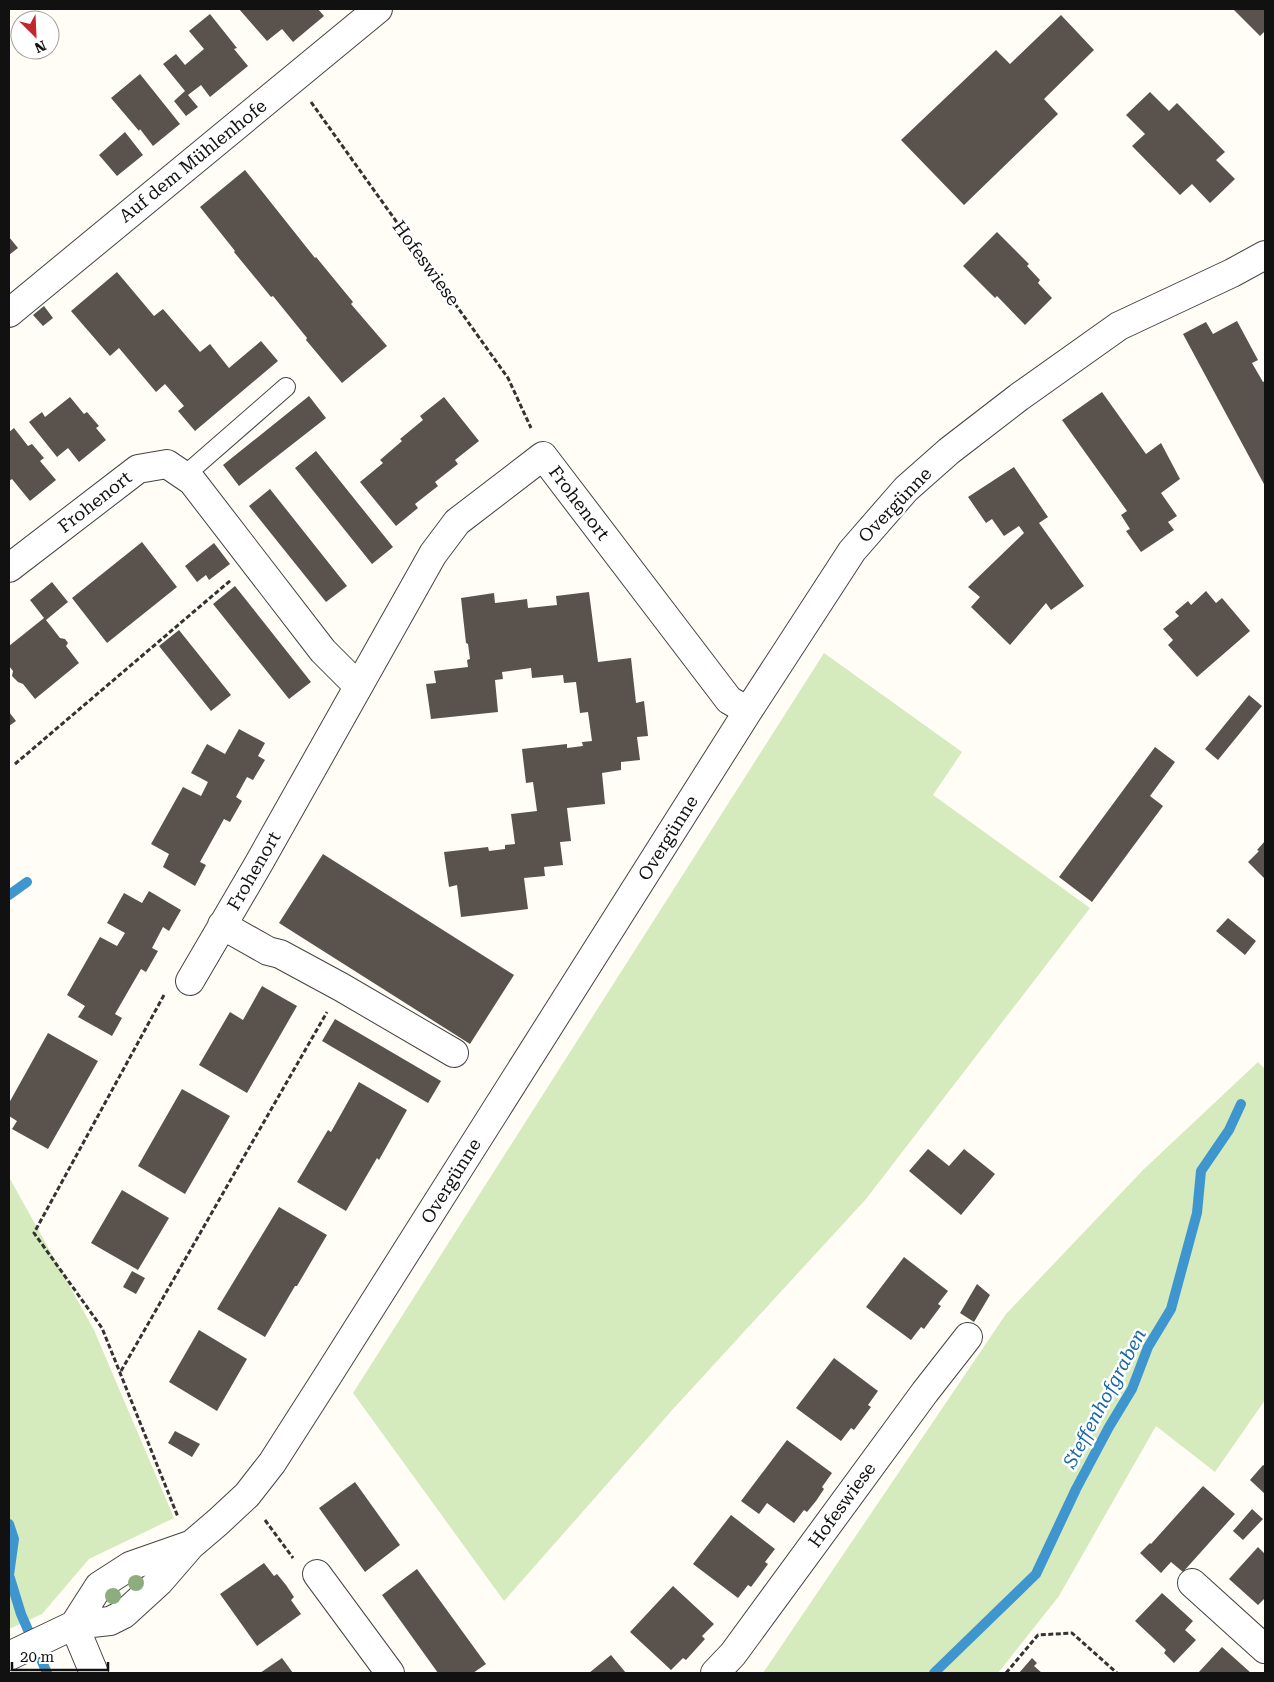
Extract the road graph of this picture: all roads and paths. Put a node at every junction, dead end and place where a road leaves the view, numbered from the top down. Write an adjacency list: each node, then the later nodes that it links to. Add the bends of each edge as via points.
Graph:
1 (378, 9): 2 (street, Auf dem Mühlenhofe)
2 (294, 78): 4 (street, Auf dem Mühlenhofe); 6 (path, Hofeswiese, via 508,378)
3 (1265, 255): 11 (street, Overgünne, via 1119,326 1019,397 913,482 852,551)
4 (9, 313)
5 (286, 387): 7 (lane)
6 (543, 456): 10 (street, Frohenort, via 456,522); 11 (street, Frohenort, via 729,700)
7 (184, 476): 8 (street, Frohenort, via 192,481); 9 (street, Frohenort, via 167,464 138,469)
8 (252, 561): 10 (street, Frohenort, via 323,651); 12 (path)
9 (9, 568)
10 (358, 686): 13 (street, Frohenort)
11 (748, 711): 19 (street, Overgünne, via 272,1463)
12 (15, 764)
13 (222, 925): 14 (street, Frohenort); 15 (street, Frohenort, via 268,952 280,954)
14 (190, 981): 18 (path, via 171,983 34,1233 102,1328)
15 (341, 987): 16 (street, Frohenort); 18 (path)
16 (454, 1053)
17 (968, 1336): 28 (street, Hofeswiese, via 733,1654)
18 (121, 1372): 20 (path)
19 (247, 1495): 20 (street, Overgünne); 21 (path, via 302,1570)
20 (191, 1544): 23 (street, Overgünne, via 130,1566 98,1586); 23 (street, Overgünne, via 159,1582 124,1614 110,1622)
21 (316, 1574): 27 (street)
22 (1192, 1583): 24 (street)
23 (74, 1625): 25 (street, Overgünne); 26 (street)
24 (1265, 1649)
25 (12, 1655)
26 (94, 1673)
27 (390, 1673)
28 (715, 1673)
29 (1006, 1673): 30 (path, via 1038,1635 1072,1632)
30 (1117, 1673)

